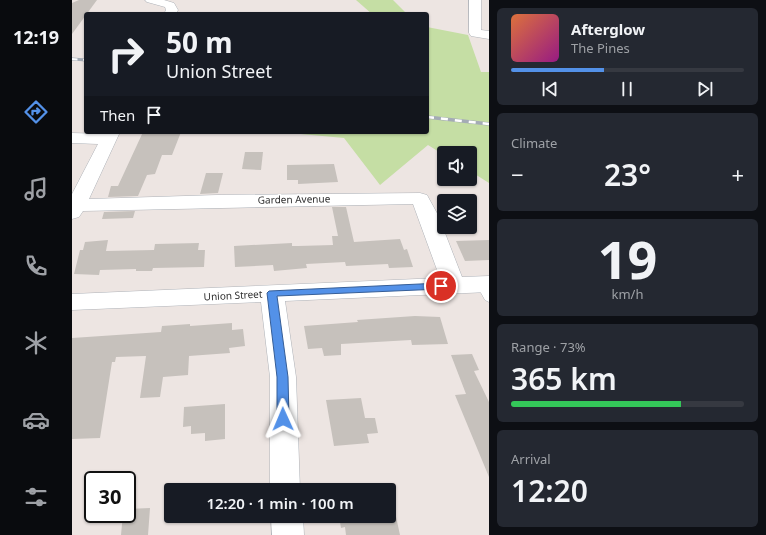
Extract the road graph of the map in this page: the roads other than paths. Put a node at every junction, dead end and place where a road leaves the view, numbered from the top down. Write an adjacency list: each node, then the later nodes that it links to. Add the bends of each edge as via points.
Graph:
1 (154, 0): 3 (street, via 170,6)
2 (475, 0): 4 (street, via 475,33)
3 (171, 12)
4 (489, 34)
5 (111, 135): 6 (street); 7 (street)
6 (72, 138)
7 (74, 209): 8 (street, Garden Avenue, via 217,201 420,199)
8 (454, 285): 9 (street, Union Street); 10 (street, Union Street)
9 (487, 288)
10 (272, 293): 11 (street, Union Street); 12 (street, via 282,377)
11 (72, 302)
12 (285, 483)
13 (287, 523): 14 (street)
14 (288, 535)

